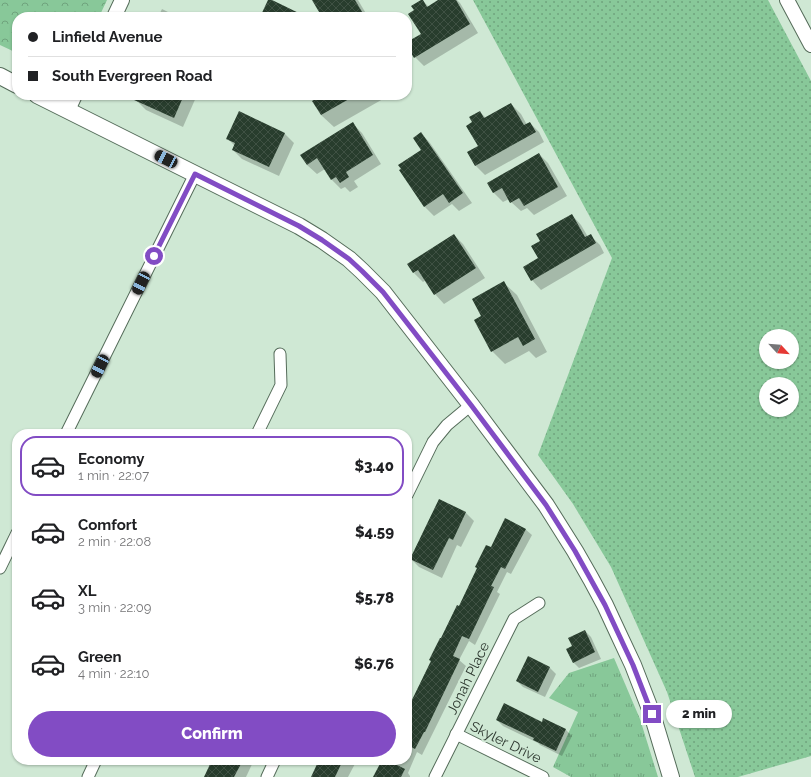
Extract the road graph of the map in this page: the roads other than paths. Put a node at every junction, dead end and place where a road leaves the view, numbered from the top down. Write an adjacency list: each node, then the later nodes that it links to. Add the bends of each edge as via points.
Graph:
1 (122, 0): 3 (street)
2 (787, 0): 4 (street)
3 (116, 12)
4 (811, 45)
5 (0, 76): 6 (main road)
6 (12, 82)
7 (47, 100): 9 (main road)
8 (73, 100): 9 (street)
9 (68, 110): 10 (main road)
10 (195, 174): 12 (main road, via 299,226 349,259 383,292); 13 (street)
11 (280, 354): 14 (street, via 281,385)
12 (471, 405): 15 (street, via 447,425 433,442); 26 (main road, via 546,505 605,605 652,714)
13 (68, 429)
14 (259, 429)
15 (412, 485)
16 (12, 543): 17 (street)
17 (0, 568)
18 (539, 604): 19 (street, Jonah Place, via 514,619)
19 (456, 734): 24 (street, Jonah Place); 25 (street, Skyler Drive)
20 (94, 765): 22 (street)
21 (273, 765): 23 (street)
22 (88, 777)
23 (267, 777)
24 (435, 777)
25 (543, 777)
26 (671, 777)

